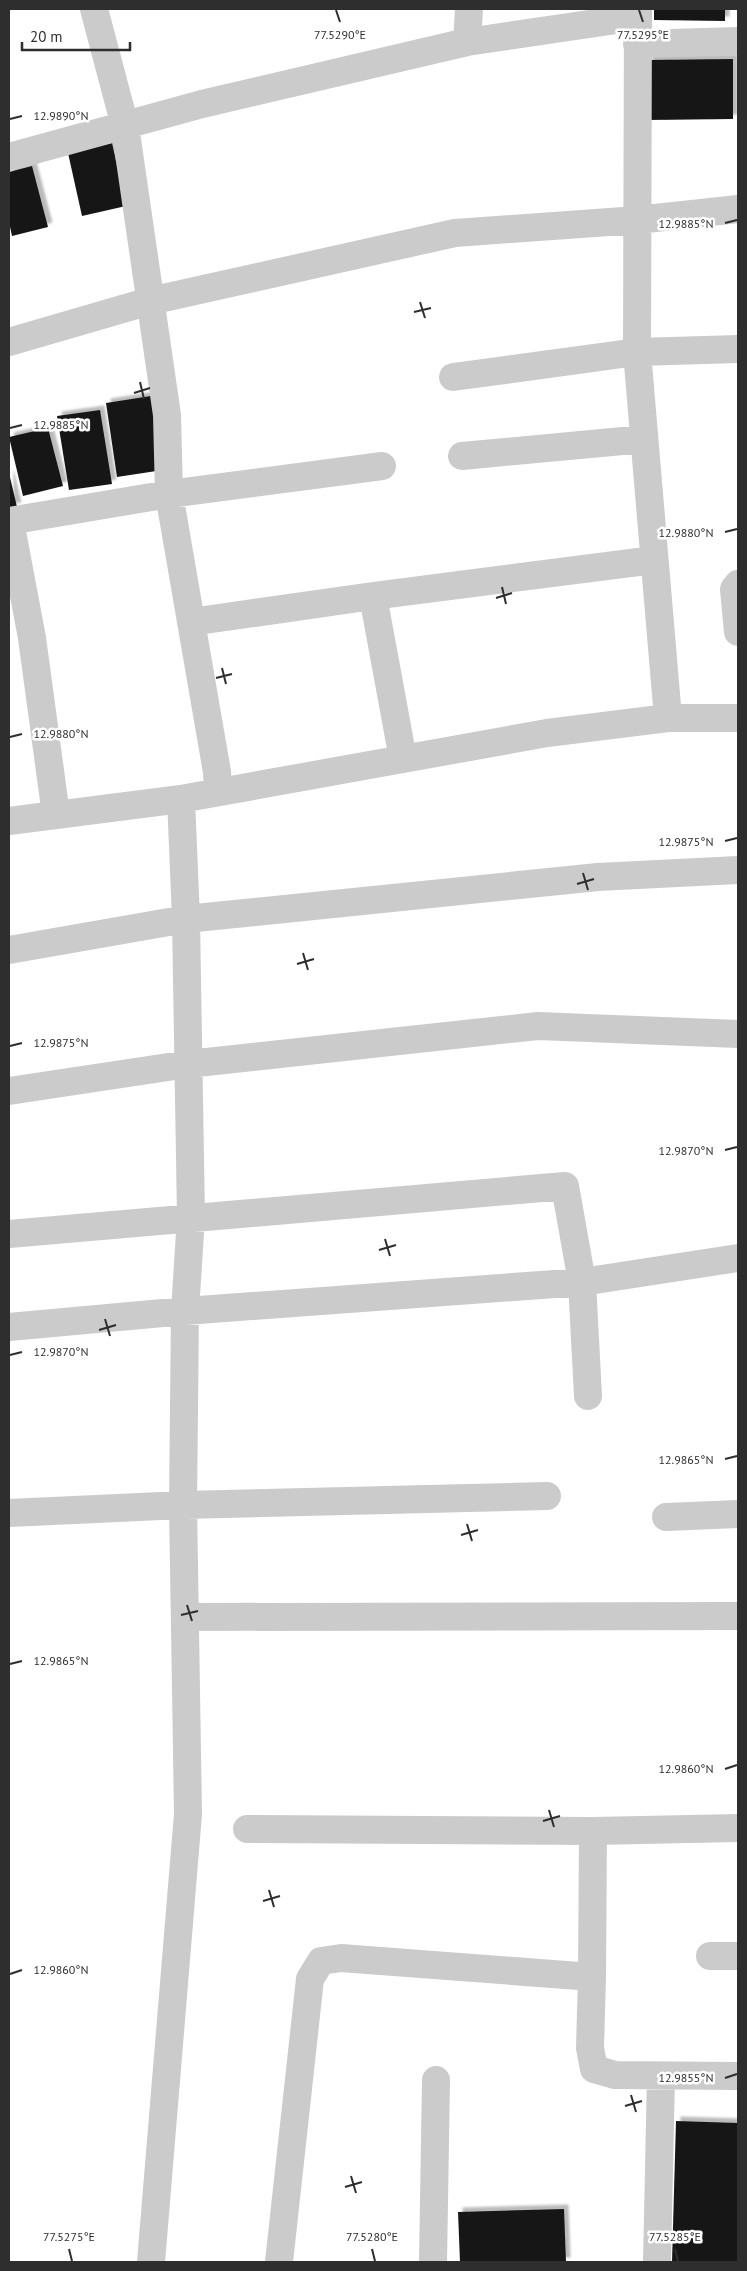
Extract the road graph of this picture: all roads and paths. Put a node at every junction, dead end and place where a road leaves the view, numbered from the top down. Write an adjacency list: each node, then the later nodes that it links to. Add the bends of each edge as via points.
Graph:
1 (94, 9): 7 (street)
2 (469, 9): 5 (street)
3 (638, 13): 5 (street); 6 (street)
4 (738, 41): 6 (street)
5 (467, 42): 7 (street, via 202,104)
6 (637, 44): 10 (street)
7 (125, 126): 8 (street); 11 (street)
8 (9, 157)
9 (738, 209): 10 (street)
10 (637, 220): 11 (street, via 455,233); 14 (street)
11 (150, 301): 12 (street); 19 (street, via 167,415)
12 (9, 342)
13 (738, 349): 14 (street)
14 (636, 352): 15 (street); 16 (street)
15 (453, 376)
16 (644, 439): 17 (street); 21 (street)
17 (462, 456)
18 (382, 466): 19 (street)
19 (170, 494): 20 (street); 24 (street)
20 (10, 521): 31 (street, via 32,638)
21 (654, 560): 23 (street); 26 (street)
22 (738, 584): 25 (street, via 734,588)
23 (373, 596): 24 (street); 28 (street)
24 (191, 622): 29 (street)
25 (738, 632)
26 (668, 718): 27 (street); 28 (street, via 547,733)
27 (738, 718)
28 (403, 759): 29 (street)
29 (218, 792): 30 (street)
30 (181, 799): 31 (street); 34 (street)
31 (56, 815): 32 (street)
32 (9, 821)
33 (738, 870): 34 (street, via 598,877)
34 (186, 919): 35 (street); 37 (street)
35 (9, 950)
36 (738, 1034): 37 (street, via 538,1026)
37 (188, 1064): 38 (street); 39 (street)
38 (9, 1091)
39 (191, 1217): 40 (street); 42 (street, via 565,1186); 43 (street)
40 (9, 1234)
41 (738, 1258): 42 (street)
42 (582, 1282): 43 (street); 45 (street)
43 (185, 1311): 44 (street); 47 (street)
44 (9, 1326)
45 (588, 1396)
46 (547, 1496): 47 (street)
47 (183, 1505): 48 (street); 52 (street)
48 (9, 1513)
49 (738, 1514): 50 (street)
50 (666, 1517)
51 (738, 1616): 52 (street)
52 (185, 1618): 62 (street, via 188,1814)
53 (738, 1828): 55 (street)
54 (247, 1829): 55 (street)
55 (593, 1831): 58 (street)
56 (710, 1956): 57 (street)
57 (738, 1956)
58 (592, 1977): 59 (street, via 590,2048 594,2069 615,2075); 63 (street, via 341,1958 322,1961 310,1979)
59 (661, 2076): 60 (street); 65 (street)
60 (738, 2076)
61 (436, 2080): 64 (street)
62 (151, 2262)
63 (279, 2262)
64 (433, 2262)
65 (657, 2262)

